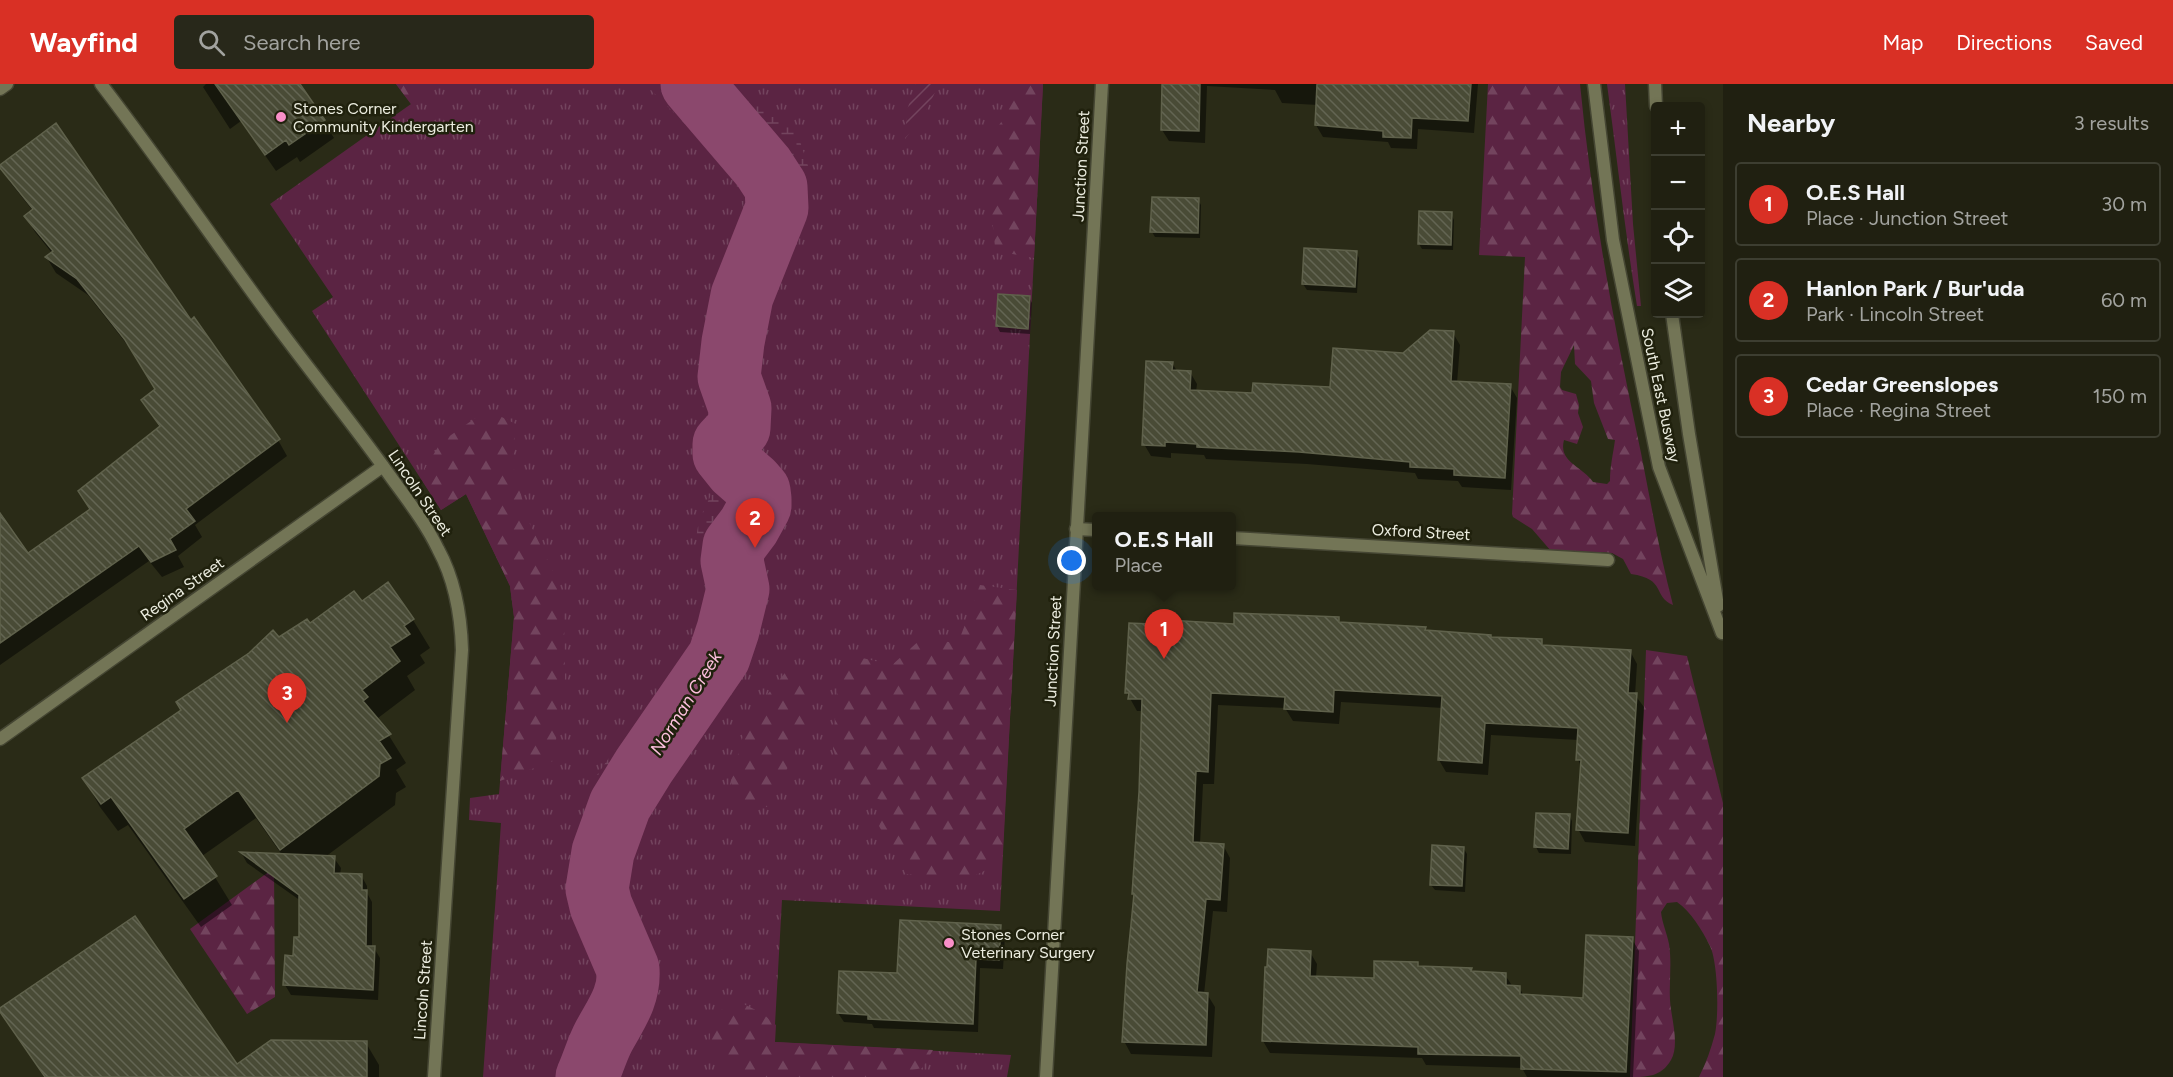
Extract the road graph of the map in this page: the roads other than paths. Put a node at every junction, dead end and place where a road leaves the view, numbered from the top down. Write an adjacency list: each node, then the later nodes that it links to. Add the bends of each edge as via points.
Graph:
1 (8, 84): 6 (street)
2 (101, 84): 9 (street, Lincoln Street)
3 (1102, 84): 10 (street, Junction Street)
4 (1594, 84): 14 (street, South East Busway, via 1613,240 1659,467)
5 (1655, 84): 7 (street)
6 (0, 89)
7 (1656, 102)
8 (1673, 318): 14 (street, South East Busway)
9 (383, 466): 15 (street, Regina Street); 16 (street, Lincoln Street, via 439,549 454,590 461,625)
10 (1076, 529): 11 (street); 17 (street, Junction Street)
11 (1092, 530)
12 (1236, 538): 13 (street, Oxford Street)
13 (1608, 560)
14 (1723, 635)
15 (0, 739)
16 (434, 1077)
17 (1046, 1077)

